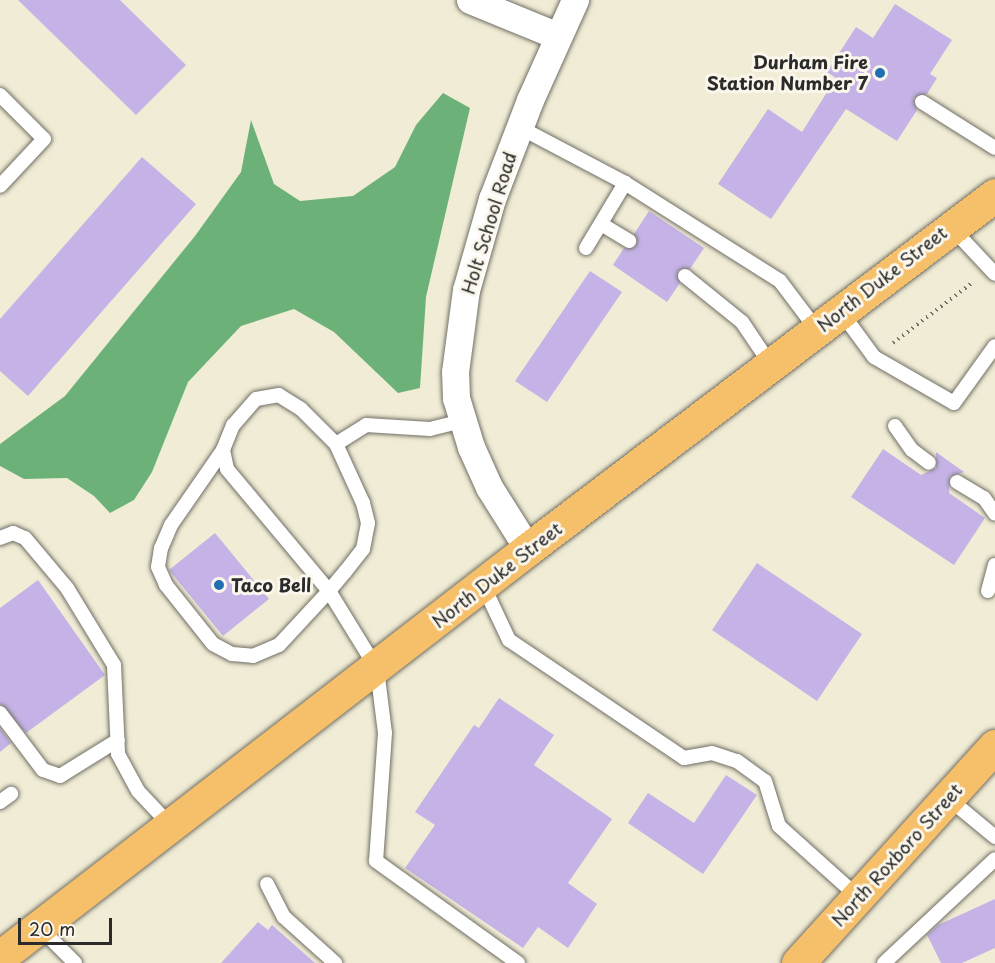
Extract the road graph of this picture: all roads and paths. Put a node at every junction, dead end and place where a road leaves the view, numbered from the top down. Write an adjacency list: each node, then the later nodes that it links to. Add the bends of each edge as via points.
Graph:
1 (470, 0): 3 (street)
2 (575, 0): 3 (street, Holt School Road)
3 (558, 36): 6 (street, Holt School Road)
4 (0, 95): 9 (lane, via 44,139)
5 (922, 102): 7 (lane)
6 (519, 127): 8 (lane); 21 (street, Holt School Road, via 492,199 466,290 455,372)
7 (995, 148)
8 (625, 183): 11 (lane); 17 (lane, via 780,281)
9 (0, 186)
10 (995, 195): 12 (main road, North Duke Street)
11 (601, 224): 13 (lane); 14 (lane)
12 (951, 227): 15 (lane); 17 (main road, North Duke Street)
13 (629, 241)
14 (586, 248)
15 (993, 271): 19 (path)
16 (685, 276): 20 (lane, via 742,322)
17 (829, 321): 19 (lane); 20 (main road, North Duke Street)
18 (995, 346): 19 (lane, via 954,403)
19 (874, 357)
20 (771, 365): 29 (main road, North Duke Street)
21 (463, 421): 23 (lane, via 430,429 366,425); 29 (street, Holt School Road, via 489,487)
22 (894, 426): 25 (lane)
23 (336, 444): 24 (lane, via 301,409 279,395 256,399 233,425); 32 (lane, via 368,523 363,549)
24 (223, 450): 32 (lane, via 227,469); 32 (lane, via 165,540 158,567 166,585 213,644 232,654 254,656 279,645)
25 (928, 463)
26 (957, 482): 27 (lane, via 984,498)
27 (995, 514)
28 (0, 538): 36 (lane, via 13,533 25,538 67,588 114,665)
29 (528, 549): 31 (main road, North Duke Street)
30 (995, 565): 33 (lane)
31 (483, 585): 34 (main road, North Duke Street); 43 (lane, via 509,640 684,758 712,753 737,761 765,781 779,826)
32 (329, 591): 34 (lane)
33 (988, 591)
34 (377, 669): 39 (main road, North Duke Street); 47 (lane, via 385,733 376,861)
35 (0, 713): 36 (lane, via 35,762 43,770 60,776)
36 (118, 740): 39 (lane, via 118,754 138,791)
37 (995, 746): 38 (main road, North Roxboro Street)
38 (948, 798): 40 (lane); 43 (main road, North Roxboro Street)
39 (171, 826): 44 (main road, North Duke Street)
40 (995, 837)
41 (995, 859): 49 (lane)
42 (267, 884): 46 (lane, via 284,917)
43 (858, 897): 48 (main road, North Roxboro Street)
44 (13, 941): 45 (lane)
45 (75, 963)
46 (335, 963)
47 (518, 963)
48 (798, 963)
49 (884, 963)

